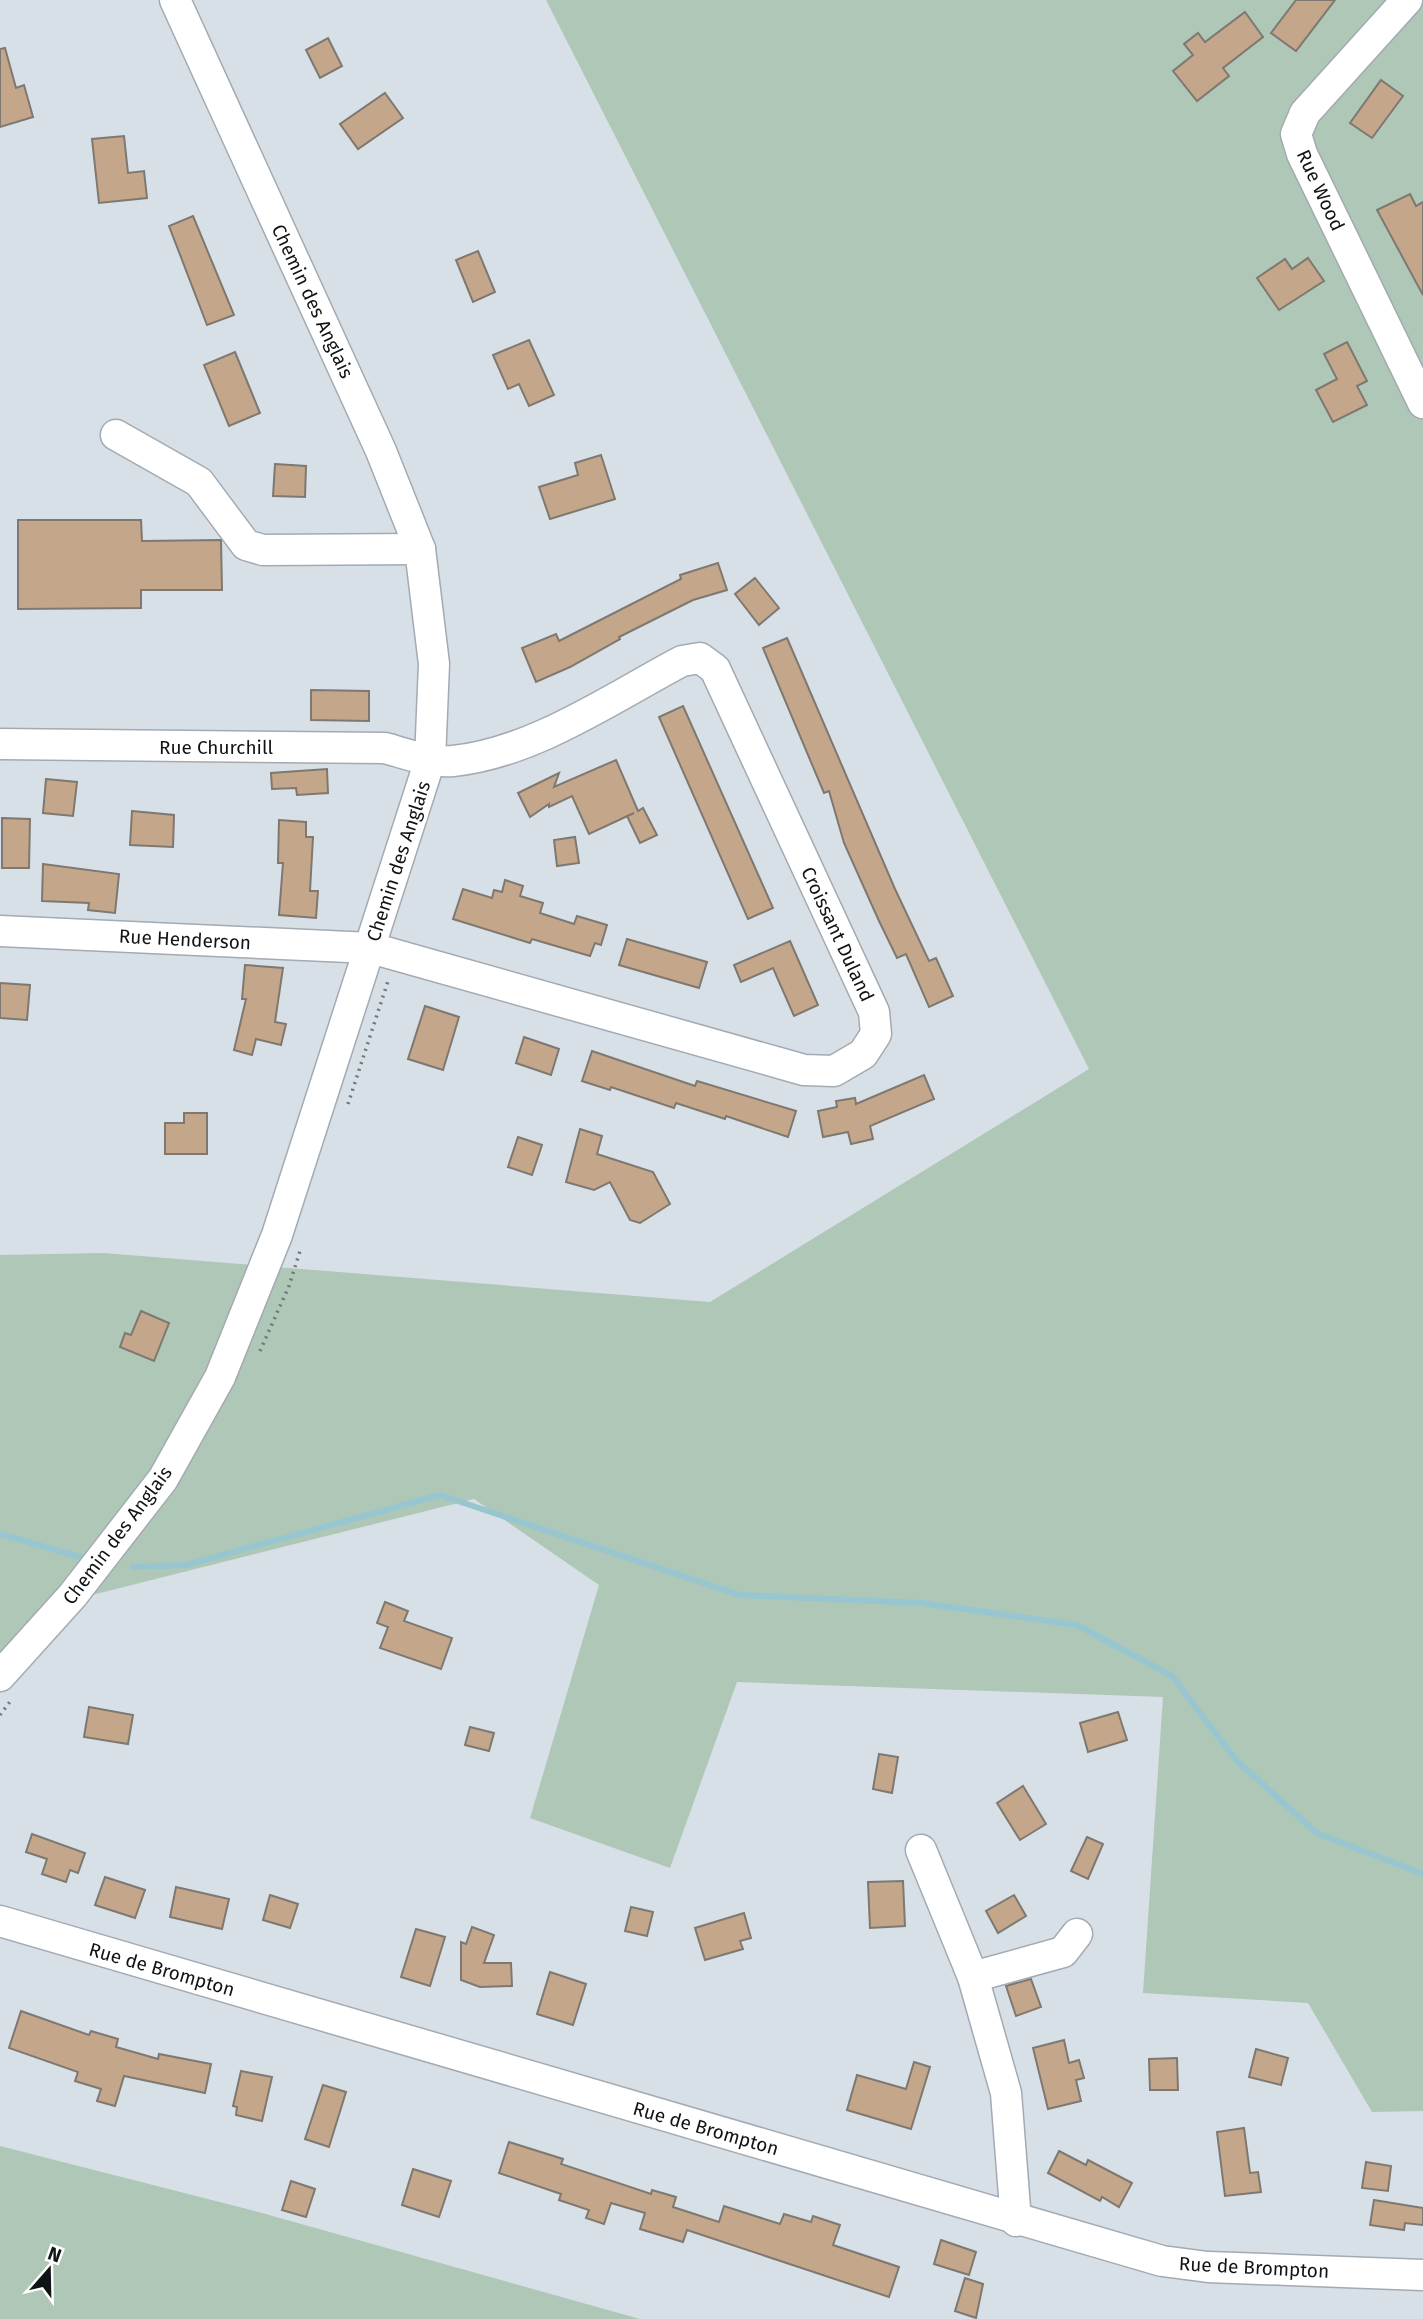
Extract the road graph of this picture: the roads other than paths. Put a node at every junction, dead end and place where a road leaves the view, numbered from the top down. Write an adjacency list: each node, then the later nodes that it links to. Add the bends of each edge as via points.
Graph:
1 (175, 0): 5 (street, Chemin des Anglais, via 376,438)
2 (1407, 0): 3 (street, Rue Wood, via 1305,113 1296,134)
3 (1423, 403)
4 (116, 435): 5 (street, via 199,482 246,545 263,551)
5 (420, 549): 7 (street, Chemin des Anglais, via 434,664)
6 (0, 744): 7 (street, Rue Churchill, via 385,748)
7 (430, 760): 9 (street, Chemin des Anglais); 9 (street, Croissant Duland, via 452,761 521,746 682,661 700,658 715,669 874,1013 876,1034 863,1054 834,1071 804,1070)
8 (0, 931): 9 (street, Rue Henderson)
9 (371, 948): 10 (street, Chemin des Anglais, via 276,1235 220,1377 163,1479 73,1595)
10 (0, 1676)
11 (921, 1850): 14 (street)
12 (0, 1921): 15 (street, Rue de Brompton)
13 (1077, 1934): 14 (street, via 1063,1952)
14 (973, 1976): 15 (street, via 1006,2094)
15 (1016, 2221): 16 (street, Rue de Brompton, via 1162,2262)
16 (1423, 2275)

